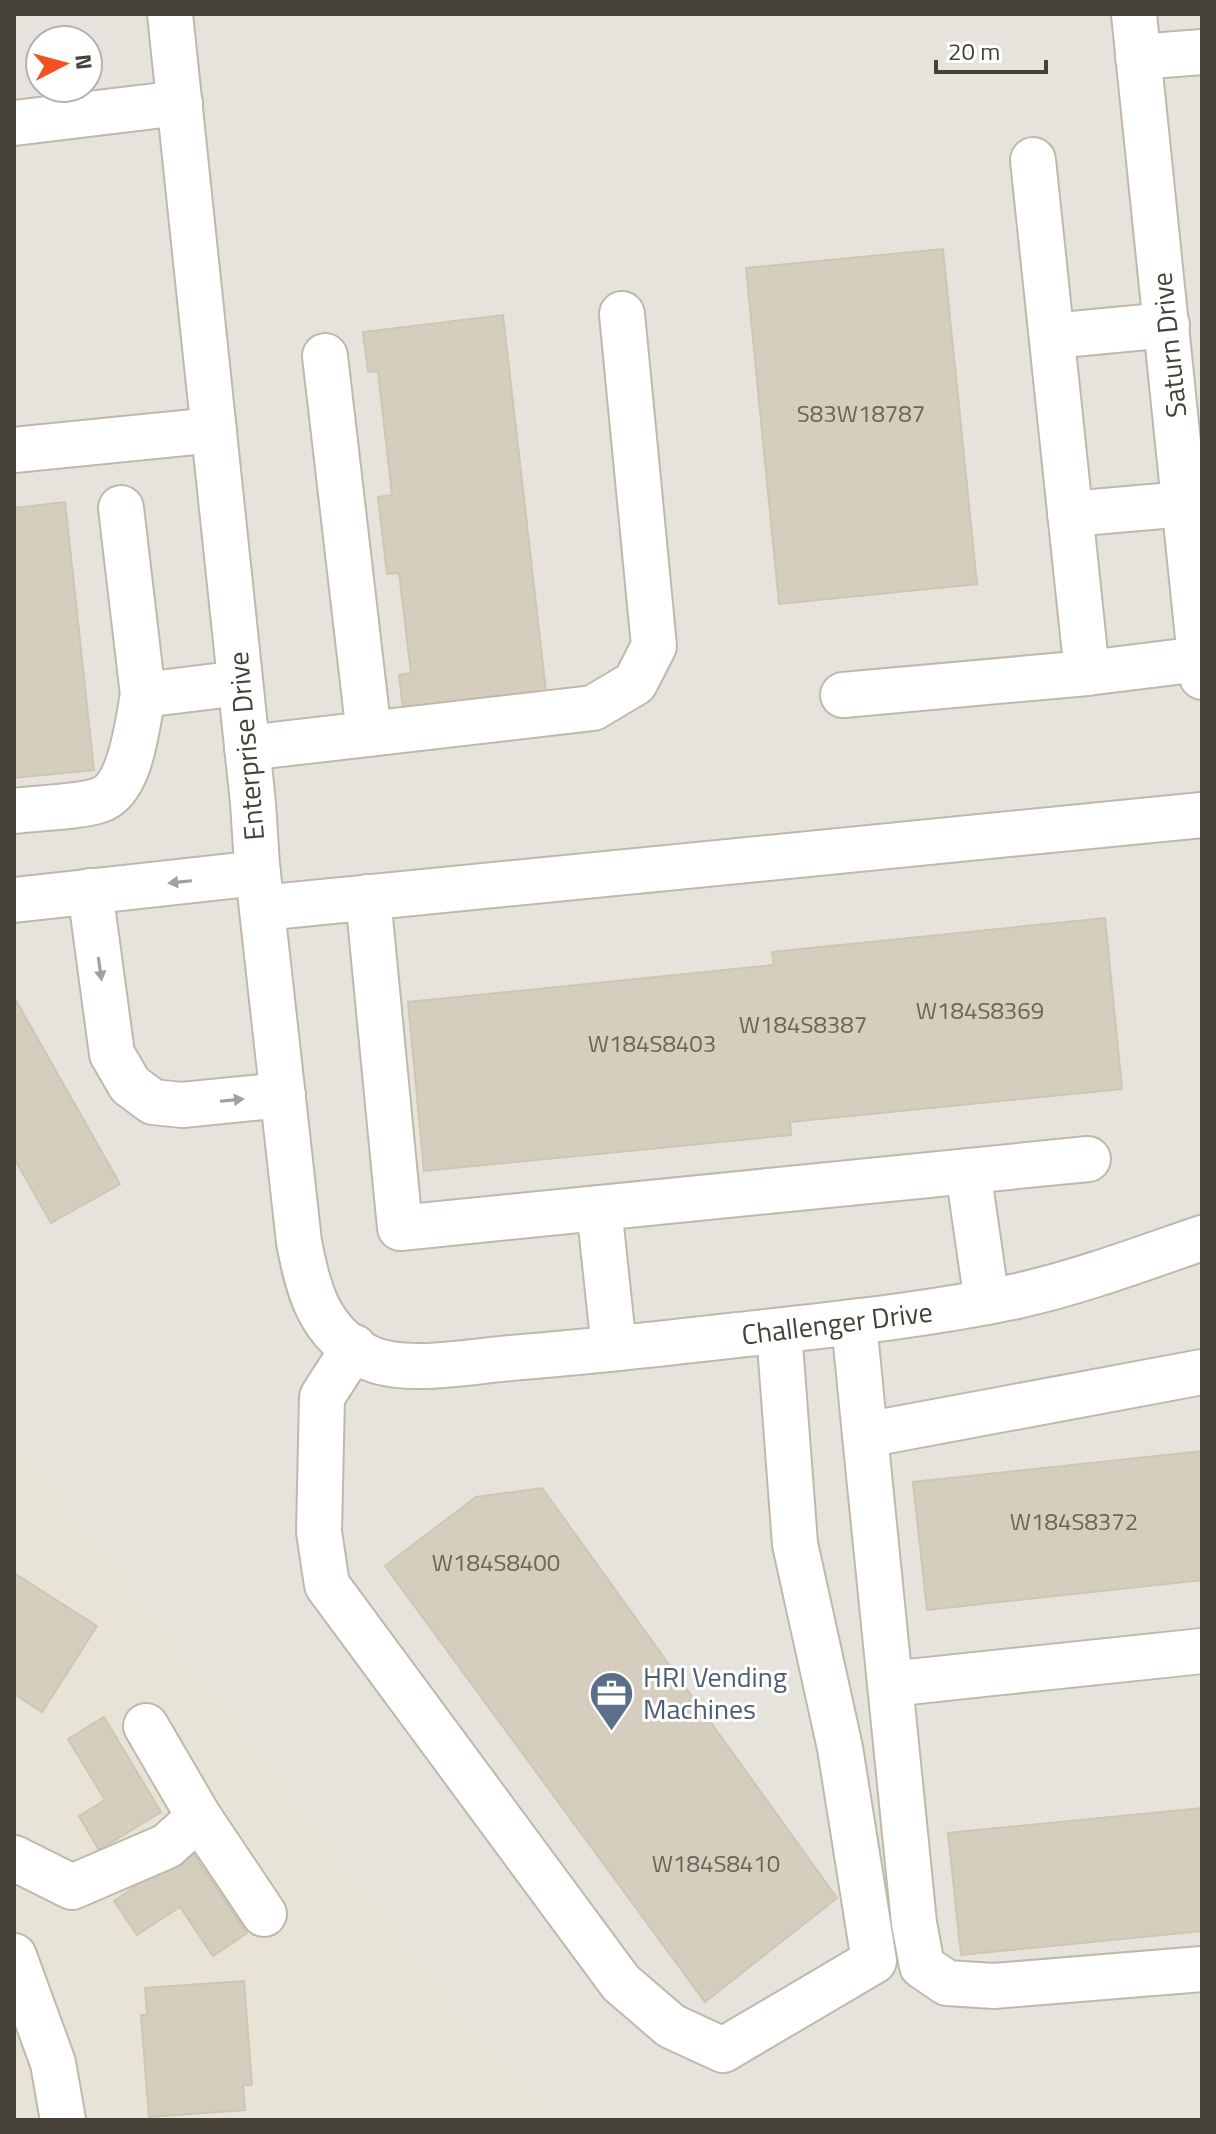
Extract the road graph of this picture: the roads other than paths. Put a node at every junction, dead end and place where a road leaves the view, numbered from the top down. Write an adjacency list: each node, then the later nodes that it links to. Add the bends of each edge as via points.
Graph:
1 (170, 14): 5 (street, Enterprise Drive)
2 (1134, 14): 4 (street, Saturn Drive)
3 (1202, 52): 4 (street)
4 (1138, 57): 9 (street, Saturn Drive)
5 (180, 103): 6 (street); 12 (street, Enterprise Drive)
6 (14, 123)
7 (1033, 160): 10 (street)
8 (622, 314): 22 (street, via 654,646 635,683 593,708)
9 (1167, 325): 10 (street); 14 (street, Saturn Drive)
10 (1052, 336): 16 (street)
11 (325, 356): 22 (street)
12 (214, 430): 13 (street); 19 (street, Enterprise Drive)
13 (14, 450)
14 (1185, 504): 16 (street); 17 (street, Saturn Drive)
15 (121, 508): 20 (street)
16 (1070, 514): 18 (street)
17 (1201, 668): 18 (street)
18 (1087, 673): 21 (street)
19 (240, 683): 20 (street); 23 (street, Enterprise Drive)
20 (143, 695): 24 (street, via 118,789 101,800)
21 (843, 695)
22 (369, 734): 23 (street)
23 (247, 748): 26 (street, Enterprise Drive)
24 (14, 811)
25 (1202, 815): 28 (street)
26 (260, 890): 27 (street, one-way to 27); 28 (street); 30 (street, Enterprise Drive)
27 (90, 891): 29 (street); 30 (street, one-way to 30, via 112,1054 130,1085 153,1102 182,1105)
28 (368, 897): 33 (street, via 400,1228)
29 (14, 900)
30 (283, 1095): 38 (street, Enterprise Drive, via 307,1285 320,1313)
31 (1088, 1159): 32 (street)
32 (968, 1171): 33 (street); 35 (street)
33 (599, 1208): 39 (street)
34 (1202, 1239): 35 (street, Challenger Drive, via 1080,1280)
35 (987, 1302): 36 (street, Challenger Drive)
36 (854, 1323): 37 (street, Challenger Drive); 42 (street)
37 (779, 1331): 38 (street, via 795,1544 840,1748 874,1961 723,2050 671,2026 621,1983 327,1585 319,1532 322,1397); 39 (street, Challenger Drive)
38 (354, 1347): 40 (street, Enterprise Drive, via 368,1357 406,1366)
39 (614, 1348): 40 (street, Challenger Drive)
40 (462, 1362)
41 (1202, 1372): 42 (street)
42 (865, 1435): 44 (street)
43 (1202, 1651): 44 (street)
44 (890, 1684): 50 (street, via 922,1966 947,1983 994,1986)
45 (146, 1726): 46 (street)
46 (199, 1817): 47 (street, via 167,1846 72,1887); 48 (street)
47 (14, 1858)
48 (264, 1914)
49 (14, 1956): 51 (street, via 53,2063)
50 (1202, 1969)
51 (63, 2120)

